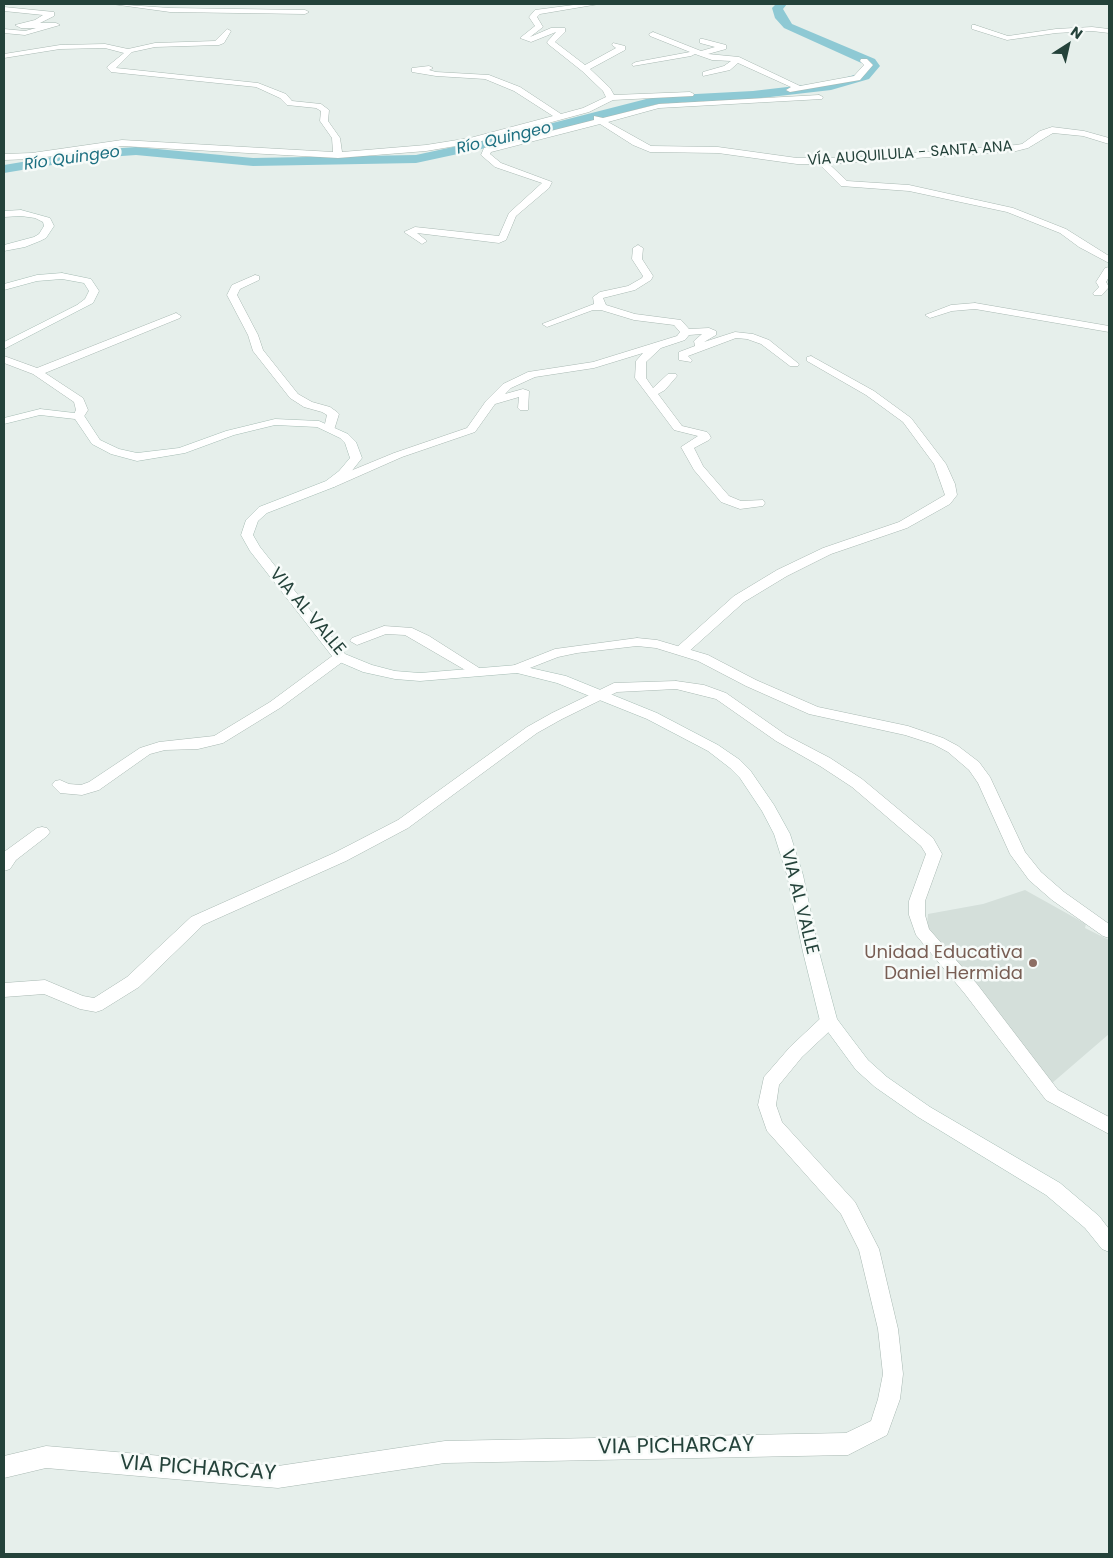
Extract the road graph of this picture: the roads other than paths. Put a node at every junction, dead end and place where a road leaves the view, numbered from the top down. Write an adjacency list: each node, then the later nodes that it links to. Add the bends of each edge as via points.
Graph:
1 (116, 4): 4 (street, via 170,10)
2 (595, 4): 22 (street, via 538,12 533,17 539,26 524,37 531,40 562,30 551,42)
3 (4, 9): 6 (street, via 51,14 21,26 56,25 25,33)
4 (305, 12)
5 (975, 28): 8 (street, via 1007,38 1056,30)
6 (4, 31)
7 (227, 31): 14 (street, via 216,43 155,45)
8 (1109, 32): 11 (street)
9 (653, 34): 16 (street)
10 (703, 41): 16 (street, via 723,47)
11 (1053, 41)
12 (661, 42): 15 (street)
13 (616, 45): 22 (street, via 622,48)
14 (128, 51): 17 (street, via 105,46 60,47); 33 (street, via 129,54 112,69 251,83 294,104 318,106 325,110 324,121 336,138)
15 (692, 54): 19 (street, via 718,62); 20 (street)
16 (701, 54): 24 (street, via 718,59 736,59)
17 (4, 56)
18 (864, 61): 24 (street, via 869,65 856,78)
19 (735, 62): 23 (street); 24 (street)
20 (636, 64)
21 (429, 68): 30 (street, via 415,70 486,77 518,89)
22 (585, 69): 28 (street)
23 (706, 74)
24 (798, 89): 25 (street)
25 (738, 92)
26 (701, 94): 28 (street)
27 (819, 97): 31 (street, via 667,105)
28 (612, 98): 29 (street)
29 (588, 111): 30 (street); 31 (street, VÍA AUQUILULA - SANTA ANA)
30 (558, 116): 33 (street, via 452,145)
31 (600, 120): 35 (street, VÍA AUQUILULA - SANTA ANA, via 650,149 718,150); 37 (street, via 485,152 498,165 547,182 512,215 503,238 494,241 415,230 408,232)
32 (1109, 140): 35 (street, VÍA AUQUILULA - SANTA ANA, via 1052,130 1016,148)
33 (338, 155): 34 (street, via 122,144)
34 (4, 157)
35 (822, 162): 40 (street, via 844,184 909,188 1010,210 1063,231 1082,246)
36 (4, 214): 38 (street, via 37,216 46,220 49,226 37,239)
37 (422, 241)
38 (4, 248)
39 (638, 248): 45 (street, via 637,259 648,276 646,280 632,288 604,294 598,298)
40 (1109, 260)
41 (1109, 270): 44 (street, via 1101,282)
42 (254, 278): 65 (street, via 236,287 232,295 258,351 294,396 333,414)
43 (4, 287): 52 (street, via 37,278 62,276 86,281 94,291 89,301 80,307)
44 (1104, 289)
45 (602, 307): 48 (street, via 592,307); 50 (street, via 634,316 677,322)
46 (930, 315): 49 (street, via 951,308 975,306)
47 (176, 316): 58 (street)
48 (547, 324)
49 (1109, 329)
50 (686, 332): 51 (street, via 681,338); 53 (street, via 712,333 699,340 699,344)
51 (659, 344): 60 (street, via 641,361 638,369 640,378); 61 (street, via 594,365 532,374 507,386)
52 (4, 346)
53 (704, 346): 56 (street, via 683,354); 57 (street, via 741,335 765,342)
54 (4, 359): 58 (street)
55 (811, 359): 69 (street, via 907,420 940,464 951,495 903,525 827,551 782,573 739,599)
56 (687, 360)
57 (794, 364)
58 (37, 372): 63 (street, VIA AL VALLE, via 79,400 82,410)
59 (672, 376): 60 (street)
60 (651, 393): 67 (street, via 678,428 703,434 705,438 687,447 718,493 740,505)
61 (490, 403): 62 (street, via 523,392); 66 (street, via 471,430 398,455)
62 (524, 408)
63 (79, 416): 64 (street, via 40,412); 65 (street, VIA AL VALLE, via 96,442 115,452 137,457 181,451 262,424 289,421)
64 (4, 421)
65 (330, 428): 66 (street, VIA AL VALLE, via 350,442 356,458)
66 (330, 484): 70 (street, VIA AL VALLE, via 263,510 252,520 247,535)
67 (759, 503)
68 (356, 641): 72 (street, via 384,630 407,631 424,638)
69 (681, 651): 71 (street, via 637,642 596,645 555,653); 77 (street, via 703,658 750,684 814,712 908,732 953,749 974,766 985,781 1018,854 1035,876)
70 (340, 657): 72 (street, VIA AL VALLE, via 368,669 395,675 420,677); 74 (street, via 275,705 218,740 164,745 145,751 94,786 82,790 65,789)
71 (518, 669): 72 (street, VIA AL VALLE); 73 (street, VIA AL VALLE, via 561,679)
72 (477, 672)
73 (598, 694): 78 (street, via 532,730 403,824 340,857 197,921 133,982 96,1005 45,987); 79 (street, VIA AL VALLE, via 652,716 713,748 735,764 754,786 782,834 795,875); 80 (street, via 614,688 676,685 721,696 878,799 927,842 934,854 918,901 917,915 922,931 971,988 1052,1095)
74 (60, 785)
75 (42, 832): 76 (street, via 10,856)
76 (4, 865)
77 (1109, 932)
78 (4, 990)
79 (829, 1021): 81 (street, via 862,1065 881,1082 924,1112 1053,1188 1092,1222); 82 (street, VIA PICHARCAY, via 770,1082 768,1105 774,1126 848,1208 869,1249 888,1329 892,1374 889,1399 878,1428 848,1444 445,1452 278,1477 46,1458)
80 (1109, 1126)
81 (1109, 1243)
82 (4, 1467)

